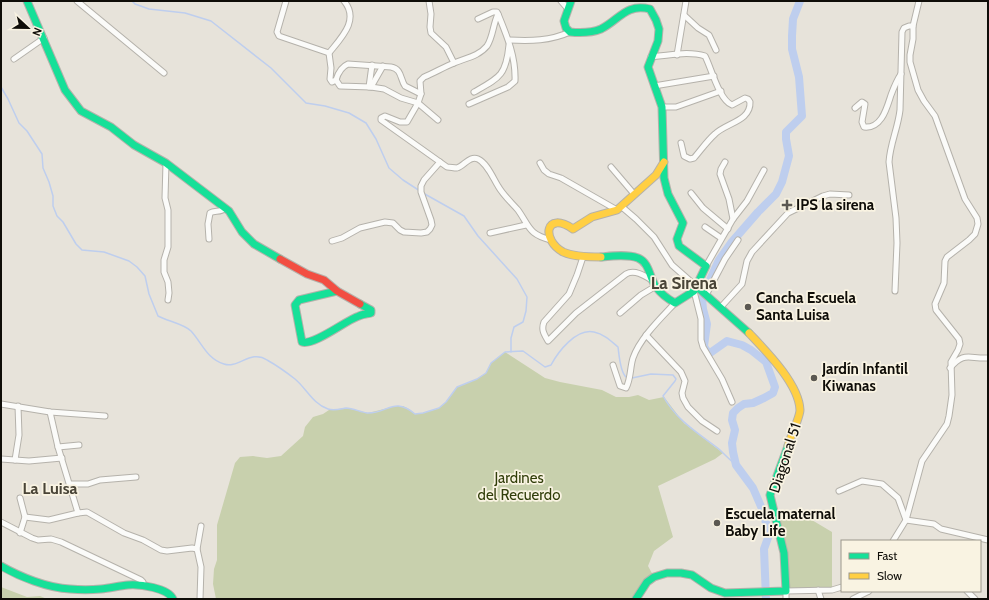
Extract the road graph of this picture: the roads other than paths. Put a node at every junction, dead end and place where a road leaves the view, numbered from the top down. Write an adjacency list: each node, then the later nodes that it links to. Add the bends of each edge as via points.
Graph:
1 (27, 1): 16 (street)
2 (77, 1): 26 (street)
3 (286, 1): 19 (street, via 279,36)
4 (344, 1): 19 (street, via 347,4 350,22 347,30)
5 (429, 1): 23 (street, via 431,32 446,47)
6 (561, 1): 10 (street)
7 (571, 1): 10 (street)
8 (686, 1): 12 (street)
9 (919, 1): 14 (street)
10 (568, 10): 15 (street, via 563,24)
11 (498, 14): 13 (street, via 493,12); 17 (street); 23 (street, via 486,46 476,55)
12 (684, 15): 18 (street, via 709,36); 20 (street)
13 (478, 19)
14 (913, 26): 27 (street, via 904,28 902,32); 77 (street, via 910,62 918,90 939,124 965,199 978,224 975,234 947,257 944,283 935,304 939,315 960,344 950,362)
15 (570, 32): 17 (street, via 545,40); 21 (street, via 600,29 610,23 628,4 640,2 654,14 659,32)
16 (44, 38): 22 (street); 44 (street, via 66,90 81,111 111,127 134,145)
17 (509, 40): 33 (street, via 505,69 494,81); 36 (street, via 516,69 515,81 508,87)
18 (716, 50)
19 (329, 52): 29 (street, via 330,80)
20 (677, 54): 21 (street); 28 (street, via 705,56)
21 (651, 57): 30 (street, via 648,67)
22 (14, 59)
23 (454, 63): 34 (street, via 421,79)
24 (372, 65): 25 (street); 29 (street, via 344,65); 31 (street)
25 (383, 66): 31 (street); 34 (street, via 399,70 405,86)
26 (164, 73)
27 (901, 73): 38 (street, via 884,115 876,123 864,127 862,122 865,104 862,102); 68 (street, via 899,120 889,154 896,218)
28 (714, 76): 30 (street); 32 (street)
29 (336, 80): 31 (street, via 340,86)
30 (654, 86): 37 (street)
31 (370, 87): 35 (street, via 384,89)
32 (720, 91): 37 (street, via 676,106); 40 (street, via 732,105 748,99 750,106 746,115 716,132 694,158 684,156)
33 (474, 92)
34 (421, 94): 35 (street)
35 (418, 104): 39 (street); 41 (street, via 407,122 385,116 381,120)
36 (469, 104)
37 (662, 107): 42 (street)
38 (856, 108)
39 (438, 120)
40 (681, 143)
41 (440, 162): 54 (street, via 453,168 471,159 479,159); 62 (street, via 421,186 431,220 430,230 420,233 404,232 393,223 385,222 360,228)
42 (664, 162): 48 (street, via 656,175); 64 (street, via 668,194 684,225 676,241)
43 (725, 162): 53 (street, via 720,174 730,199)
44 (166, 163): 51 (street); 70 (street, via 168,247 164,272 168,282)
45 (540, 163): 52 (street, via 548,174 561,178)
46 (611, 167): 48 (street)
47 (764, 170): 53 (street, via 747,201)
48 (634, 194): 52 (street)
49 (691, 194): 56 (street)
50 (849, 195): 72 (street, via 823,196 788,213 752,252 747,261 742,284)
51 (225, 208): 59 (street, via 210,213); 67 (street, via 254,244 307,274 324,280)
52 (619, 209): 60 (street, via 595,216 573,229 564,223 553,223 548,234); 66 (street, via 636,219 654,237 672,265)
53 (733, 219): 56 (street)
54 (526, 225): 57 (street); 60 (street, via 540,237)
55 (705, 227): 58 (street)
56 (728, 229): 58 (street)
57 (490, 233)
58 (722, 238): 64 (street)
59 (208, 239)
60 (551, 240): 63 (street, via 560,250)
61 (738, 240): 69 (street, via 725,259)
62 (332, 241)
63 (583, 257): 65 (street, via 642,260 648,266); 65 (street, via 569,294 542,326 548,341 576,313 629,272 636,272)
64 (706, 266): 66 (street)
65 (654, 284): 71 (street, via 664,296); 73 (street)
66 (697, 289): 69 (street); 71 (street); 78 (street, via 703,347)
67 (337, 291): 67 (street, via 371,312 358,316 321,337 302,342 296,302)
68 (895, 291)
69 (707, 296): 72 (street)
70 (168, 300)
71 (675, 303): 74 (street)
72 (720, 308): 106 (street, Diagonal 51, via 746,331 782,371 796,394 800,411 770,495 785,560)
73 (620, 313)
74 (646, 335): 76 (street, via 634,356 626,388 620,386); 83 (street, via 681,372 685,381 683,398 688,407)
75 (988, 358): 77 (street, via 960,358)
76 (614, 365)
77 (950, 368): 95 (street, via 952,395 949,416 942,433 922,461)
78 (732, 402)
79 (1, 404): 80 (street)
80 (18, 406): 81 (street); 88 (street, via 20,435)
81 (50, 412): 82 (street); 85 (street)
82 (105, 416)
83 (717, 431)
84 (78, 445): 85 (street)
85 (58, 447): 86 (street)
86 (62, 458): 88 (street); 90 (street)
87 (1, 459): 88 (street)
88 (15, 460)
89 (136, 477): 90 (street)
90 (70, 484): 93 (street)
91 (839, 491): 95 (street, via 862,481 882,484 898,498)
92 (20, 498): 94 (street)
93 (78, 513): 94 (street, via 49,520); 101 (street, via 87,512 161,550)
94 (25, 517): 98 (street)
95 (906, 520): 99 (street); 100 (street, via 934,524 941,529)
96 (1, 522): 98 (street)
97 (201, 526): 101 (street)
98 (20, 533): 103 (street, via 38,540 51,539 61,542 141,580)
99 (893, 540)
100 (988, 540)
101 (198, 549): 109 (street, via 201,567)
102 (1, 566): 103 (street, via 37,582 69,589)
103 (143, 586): 108 (street, via 165,591)
104 (841, 587): 105 (street)
105 (818, 590): 106 (street); 112 (street)
106 (786, 591): 110 (street, via 725,593 711,588 692,575 668,573 647,582); 111 (street, Diagonal 51)
107 (867, 592): 113 (street)
108 (173, 599)
109 (200, 599)
110 (636, 599)
111 (786, 599)
112 (821, 599)
113 (853, 599)

